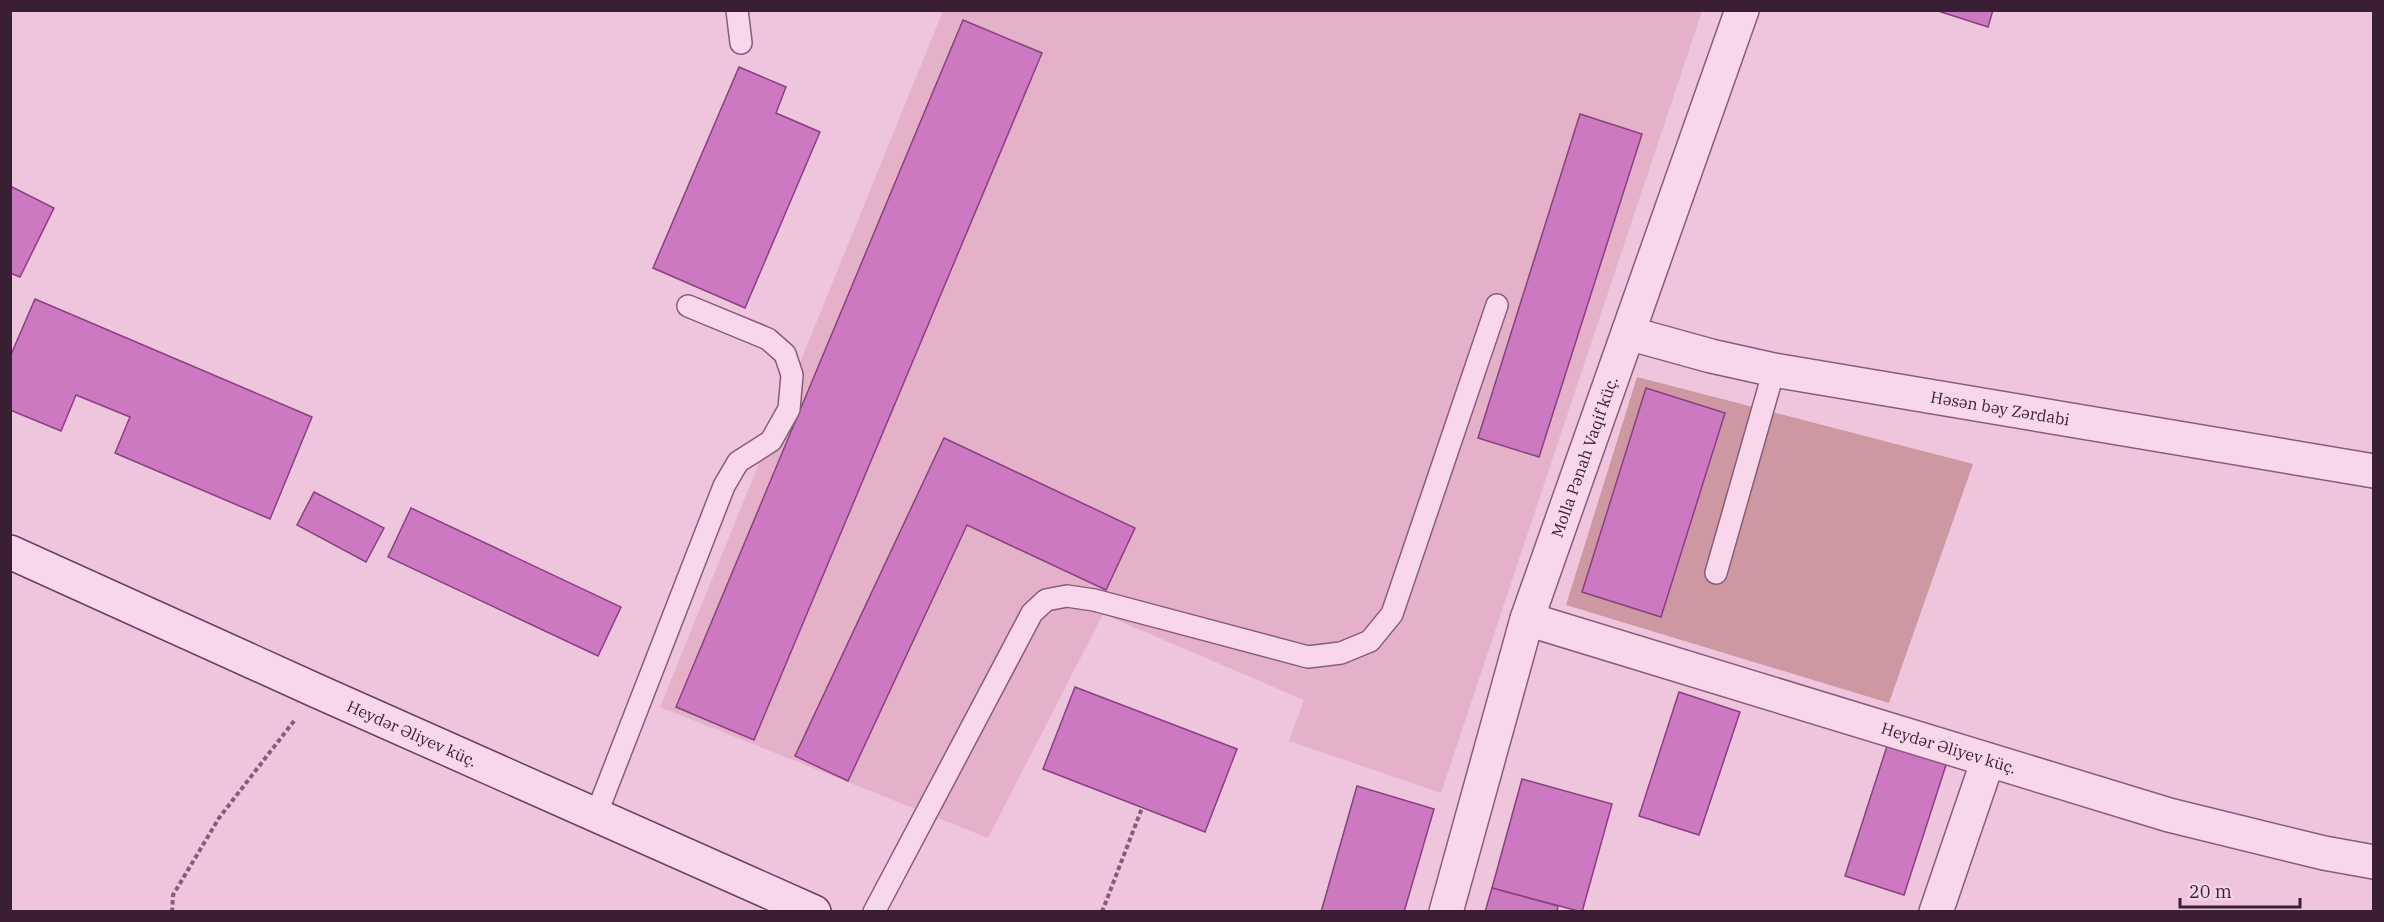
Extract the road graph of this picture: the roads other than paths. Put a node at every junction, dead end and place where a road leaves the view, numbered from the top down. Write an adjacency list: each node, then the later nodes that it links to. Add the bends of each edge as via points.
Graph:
1 (737, 10): 3 (lane)
2 (1742, 10): 6 (street, Molla Pənah Vaqif küç.)
3 (741, 43)
4 (1497, 305): 16 (lane, via 1392,614 1370,641 1341,653 1308,657 1094,600 1067,596 1046,600 1032,613)
5 (688, 306): 13 (lane, via 768,339 785,354 792,375 789,409 771,441 738,462 724,486)
6 (1628, 333): 7 (street, Həsən bəy Zərdabi); 11 (street, Molla Pənah Vaqif küç.)
7 (1774, 370): 8 (street, Həsən bəy Zərdabi); 10 (lane)
8 (2373, 471)
9 (10, 552): 13 (street, Heydər Əliyev küç.)
10 (1716, 573)
11 (1527, 620): 12 (street, Heydər Əliyev küç.); 17 (street, Molla Pənah Vaqif küç.)
12 (1988, 760): 14 (street, Heydər Əliyev küç., via 2169,815); 18 (street)
13 (596, 815): 15 (street, Heydər Əliyev küç.)
14 (2373, 862)
15 (814, 912)
16 (874, 912)
17 (1446, 912)
18 (1936, 912)

